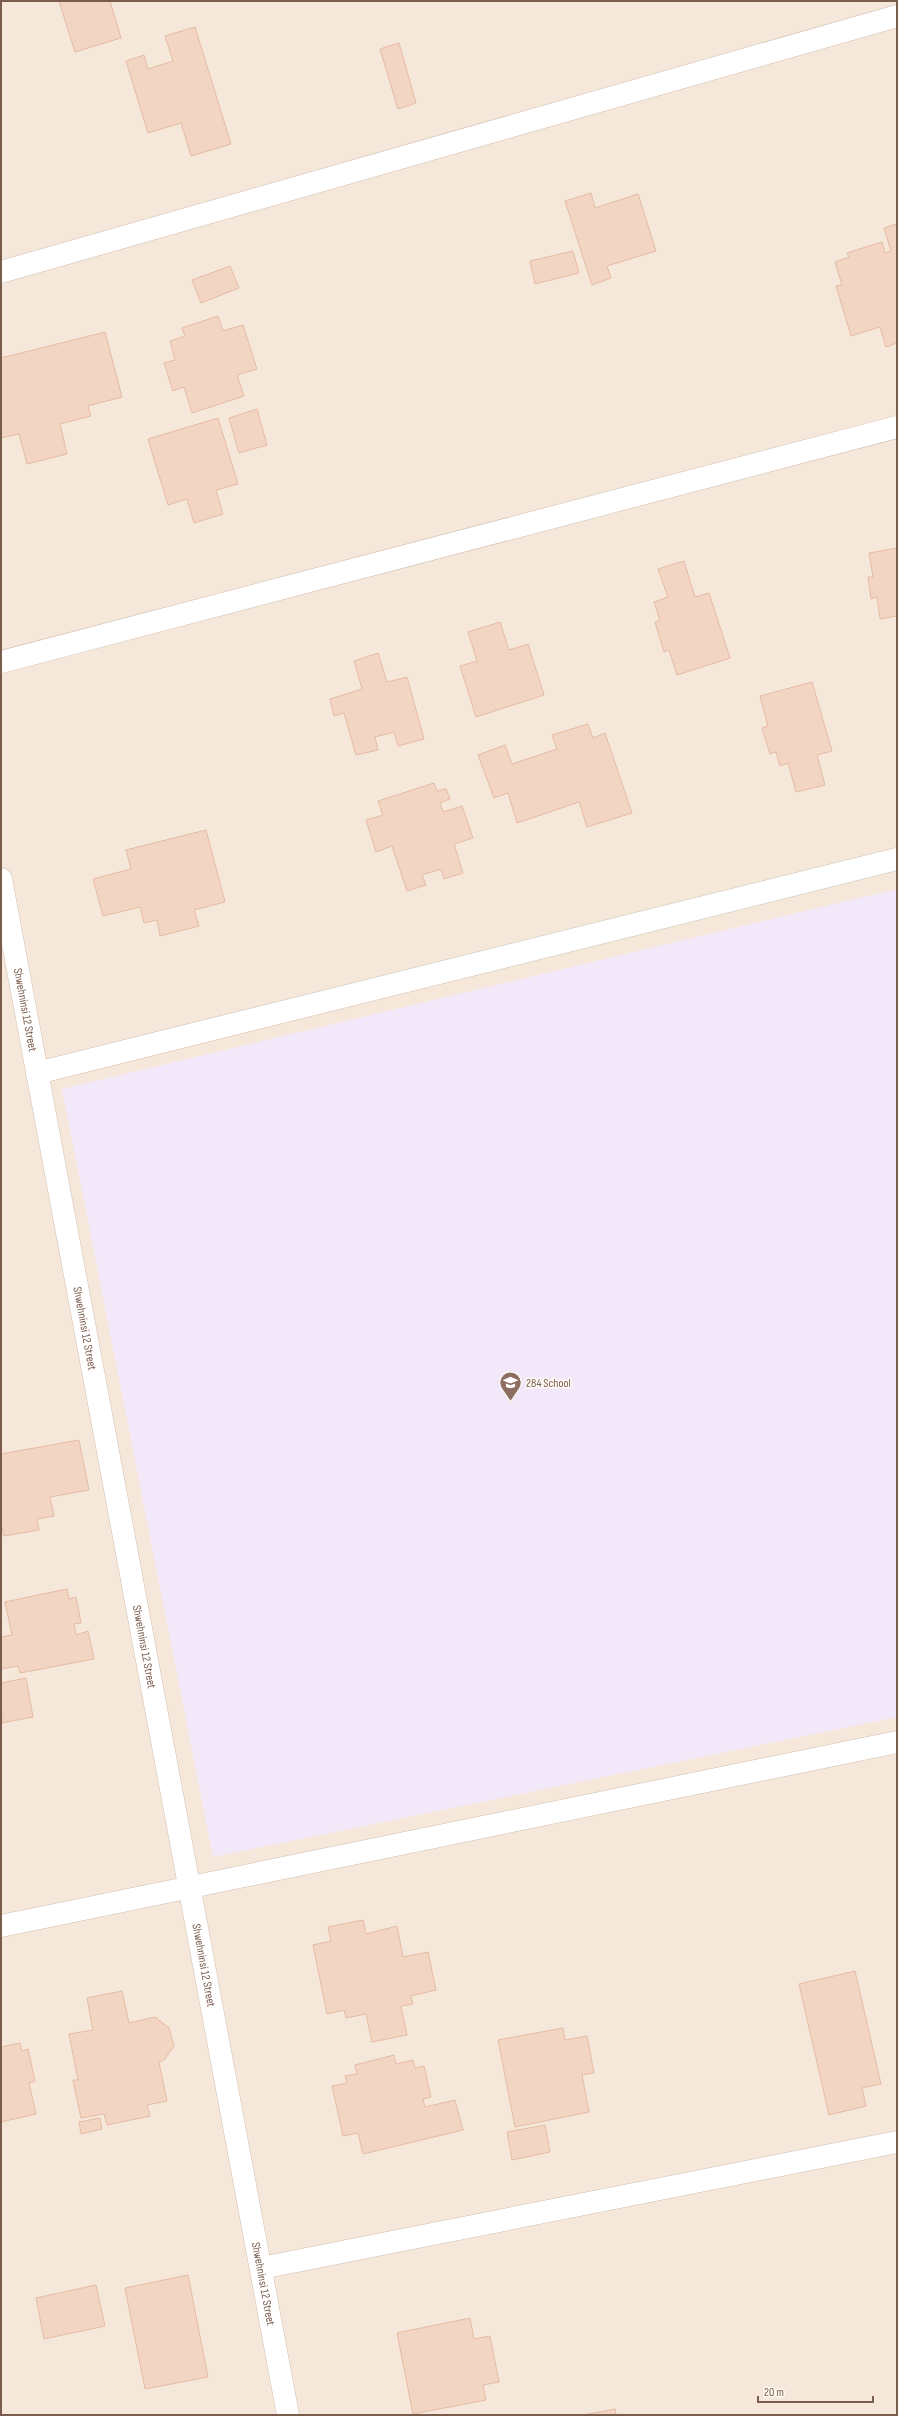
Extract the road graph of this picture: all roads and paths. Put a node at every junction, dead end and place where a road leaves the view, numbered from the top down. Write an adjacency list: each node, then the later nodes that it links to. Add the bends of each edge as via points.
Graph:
1 (897, 16): 2 (street)
2 (1, 272)
3 (897, 427): 4 (street)
4 (1, 662)
5 (897, 859): 7 (street)
6 (1, 879): 7 (street, Shwehninsi 12 Street)
7 (37, 1073): 9 (street, Shwehninsi 12 Street)
8 (897, 1742): 9 (street)
9 (189, 1886): 10 (street); 12 (street, Shwehninsi 12 Street)
10 (1, 1926)
11 (897, 2142): 12 (street)
12 (261, 2268): 13 (street, Shwehninsi 12 Street)
13 (288, 2415)

